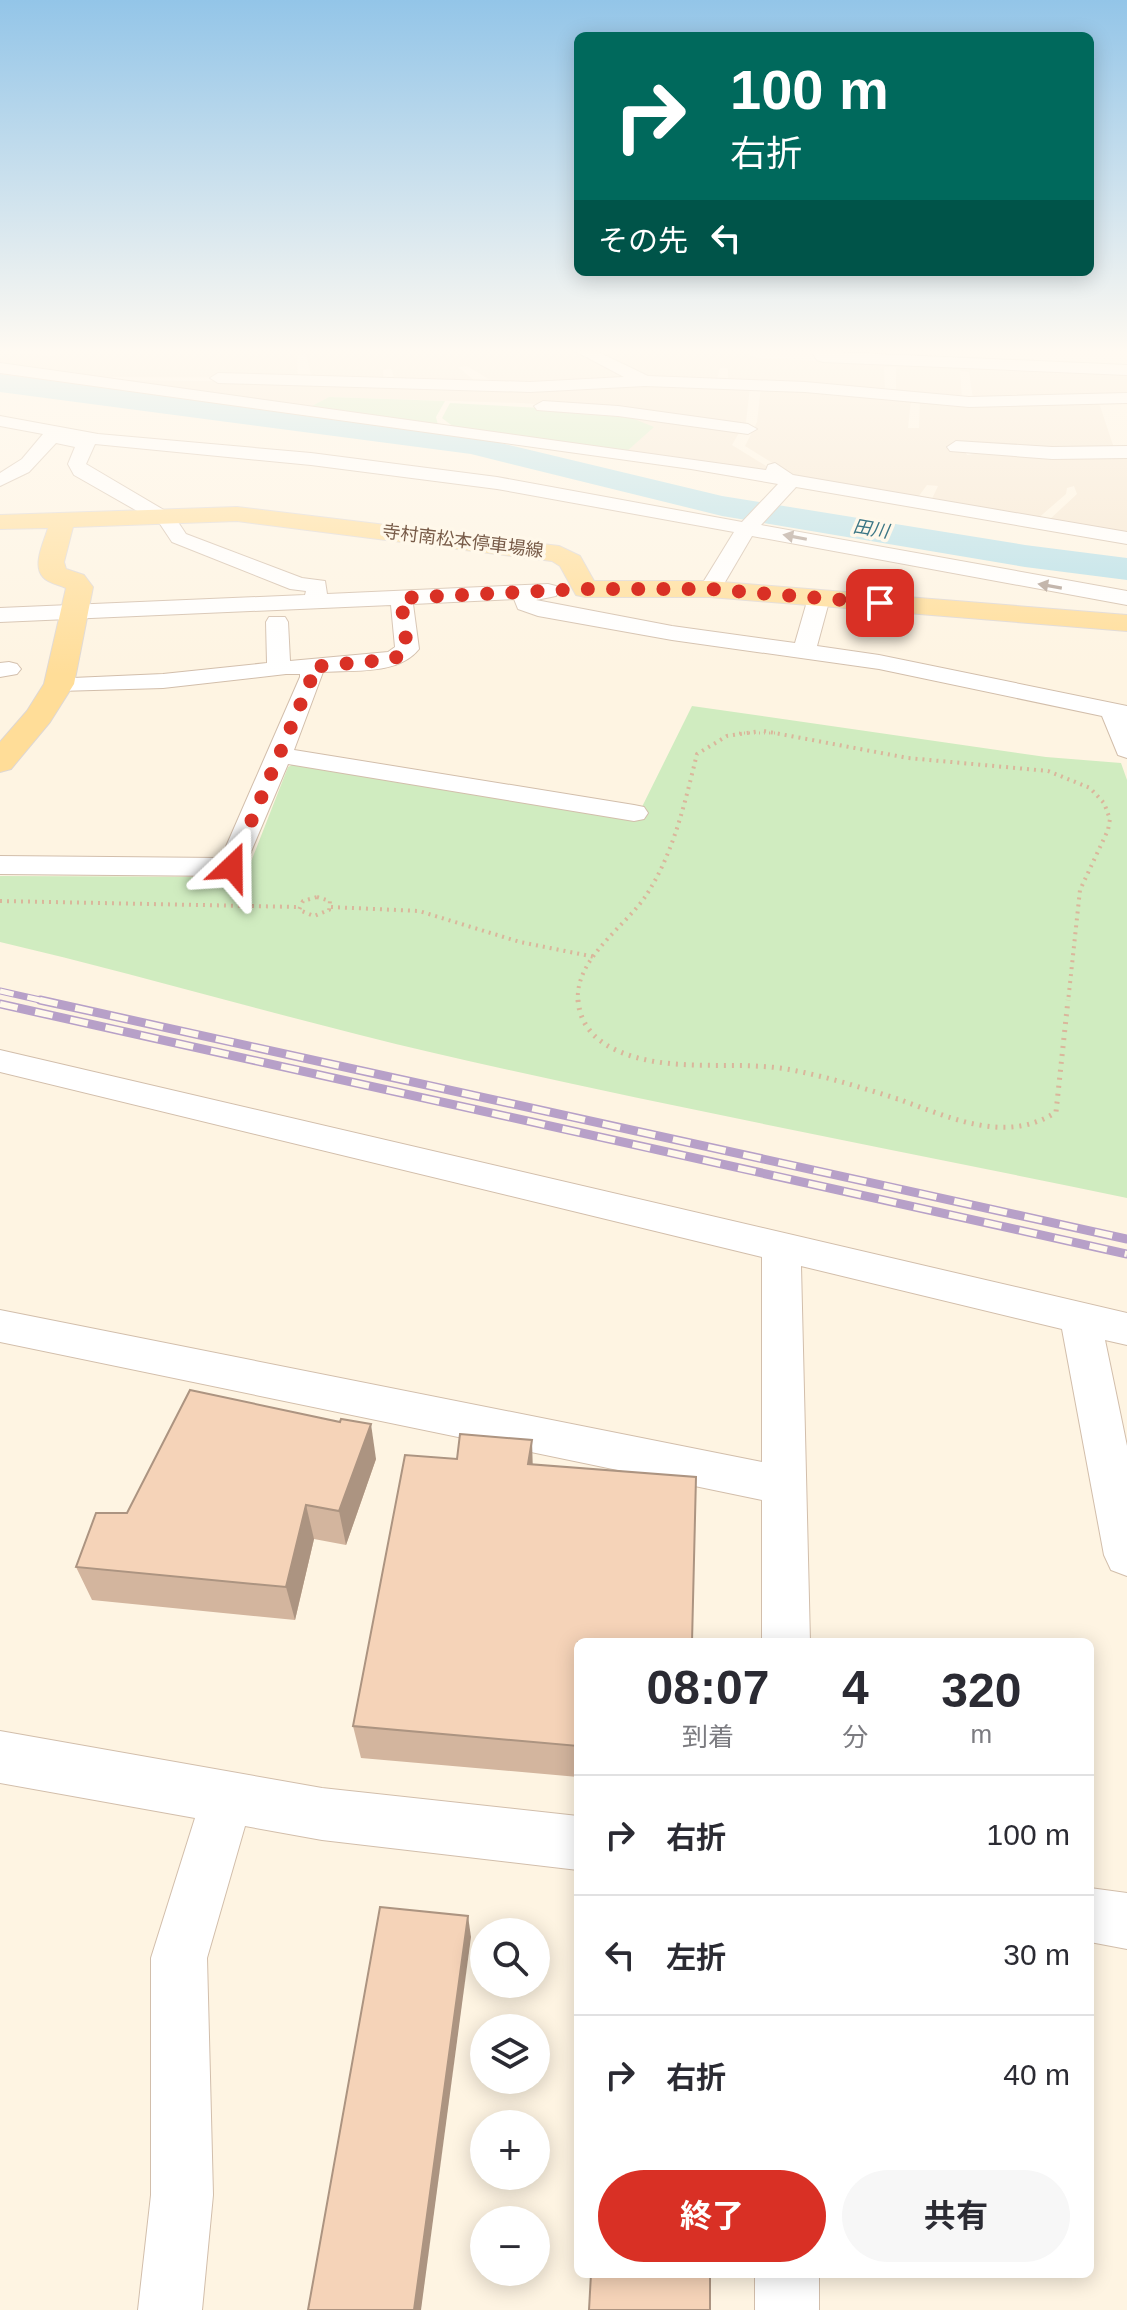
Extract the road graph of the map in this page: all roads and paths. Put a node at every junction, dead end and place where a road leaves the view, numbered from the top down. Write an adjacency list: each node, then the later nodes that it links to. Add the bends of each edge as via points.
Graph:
1 (32, 459): 6 (street)
2 (79, 459): 8 (street, via 81,471)
3 (309, 459): 11 (street, via 497,483)
4 (644, 459): 7 (street)
5 (764, 459): 7 (street)
6 (0, 480)
7 (790, 481): 11 (street); 12 (street)
8 (159, 515): 9 (main road, 寺村南松本停車場線); 13 (main road, 寺村南松本停車場線, via 237,514 539,550 571,562); 19 (street, via 179,538 298,584 317,586)
9 (63, 519): 10 (main road, 寺村南松本停車場線); 20 (main road, via 51,562 54,574 80,587)
10 (0, 522)
11 (750, 527): 14 (street); 18 (street, one-way to 11)
12 (1127, 538)
13 (585, 589): 14 (main road); 15 (street)
14 (710, 589): 17 (main road)
15 (524, 592): 16 (street); 24 (street, via 526,604 538,609)
16 (401, 598): 19 (street); 25 (street, via 407,649 394,659)
17 (819, 598): 23 (main road); 24 (street)
18 (1127, 598)
19 (317, 602): 20 (street)
20 (73, 613): 21 (street); 27 (main road)
21 (0, 615)
22 (277, 622): 26 (street)
23 (1127, 623)
24 (804, 652): 28 (street, via 879,662)
25 (311, 667): 26 (street); 30 (street, via 312,677)
26 (279, 669): 27 (street, via 163,681)
27 (59, 684): 31 (main road)
28 (1120, 712): 29 (street)
29 (1127, 750)
30 (279, 755): 32 (street); 33 (street, via 232,867)
31 (0, 762)
32 (634, 813)
33 (0, 865)
34 (0, 901): 35 (path)
35 (299, 907): 36 (path, via 310,916); 36 (path, via 317,897 330,901)
36 (331, 907): 37 (path, via 419,911 520,942)
37 (595, 957): 37 (path, via 646,897 662,865 697,754 711,741 735,732 763,731 908,758 1048,771 1090,788 1110,819 1080,890 1056,1112 1041,1123 964,1123 800,1073 757,1065 658,1062 617,1050 591,1034 579,1015 582,979)
38 (0, 1061): 39 (street)
39 (781, 1249): 40 (street); 43 (street)
40 (1080, 1318): 42 (street); 44 (street)
41 (0, 1326): 43 (street)
42 (1127, 1329)
43 (785, 1486): 45 (street)
44 (1127, 1555)
45 (786, 1638)
46 (0, 1757): 47 (street)
47 (228, 1797): 48 (street, via 322,1814); 52 (street, via 179,1958 182,2195)
48 (574, 1843)
49 (1094, 1916): 50 (street)
50 (1127, 1921)
51 (787, 2278): 53 (street)
52 (170, 2310)
53 (787, 2310)

